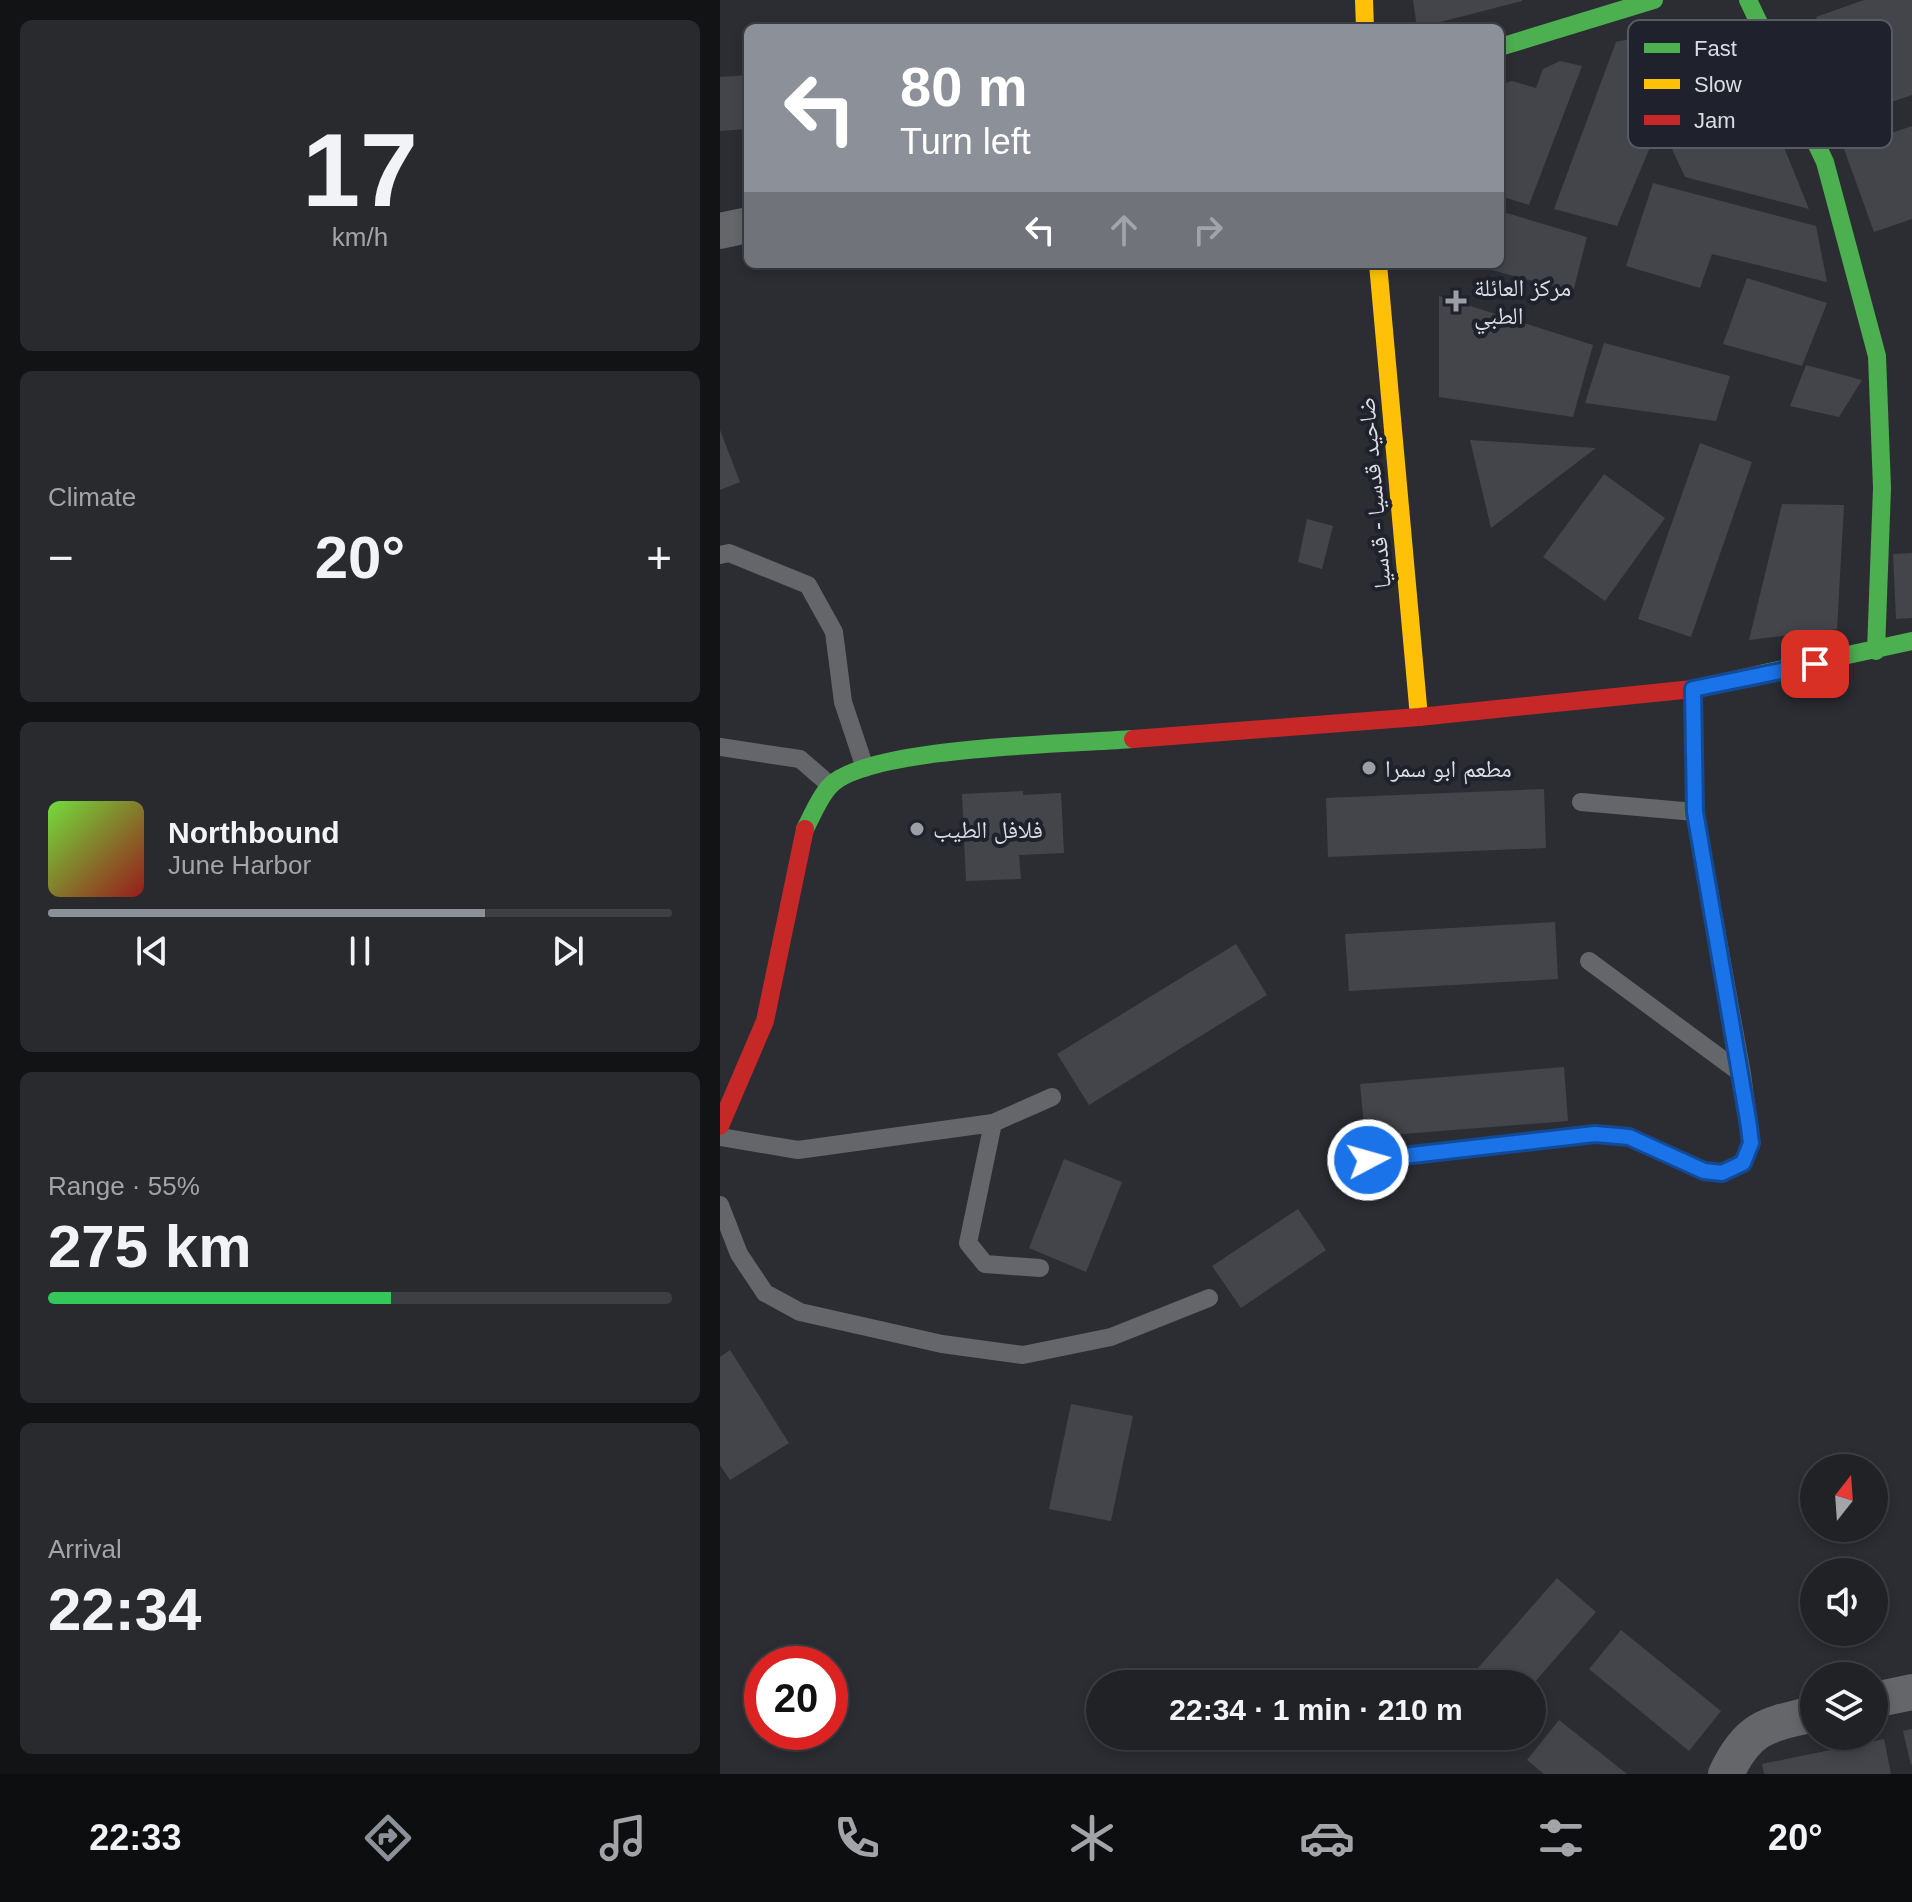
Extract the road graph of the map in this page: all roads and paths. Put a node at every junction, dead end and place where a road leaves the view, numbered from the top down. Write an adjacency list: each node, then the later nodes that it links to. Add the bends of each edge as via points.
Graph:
1 (1364, 0): 5 (main road)
2 (1654, 0): 6 (main road)
3 (1748, 0): 4 (main road)
4 (1758, 20)
5 (1365, 24)
6 (1504, 46)
7 (1818, 148): 13 (main road, via 1877,356 1882,488)
8 (744, 226): 9 (street)
9 (720, 231)
10 (1378, 268): 15 (main road, ضاحيد قدسيا - قدسيا)
11 (720, 555): 17 (lane, via 729,553 808,585 834,632 843,702)
12 (1912, 641): 13 (main road)
13 (1876, 651): 14 (main road)
14 (1693, 689): 15 (main road); 20 (lane)
15 (1419, 717): 17 (main road, via 904,757)
16 (720, 747): 18 (lane, via 800,759)
17 (865, 768): 18 (main road)
18 (830, 785): 25 (main road, via 805,829 765,1021)
19 (1581, 802): 20 (lane)
20 (1695, 812): 22 (lane)
21 (1589, 961): 22 (lane)
22 (1742, 1074): 27 (lane, via 1751,1143 1743,1163 1722,1173 1704,1171 1629,1137 1595,1134)
23 (1052, 1097): 24 (lane)
24 (993, 1123): 26 (lane, via 798,1150); 29 (lane, via 968,1243 985,1264)
25 (720, 1126)
26 (720, 1137)
27 (1368, 1160)
28 (720, 1205): 30 (lane, via 739,1254 765,1293 800,1312 942,1344 1023,1355 1111,1337)
29 (1040, 1268)
30 (1209, 1298)
31 (1912, 1692): 32 (street)
32 (1888, 1697)
33 (1800, 1717): 34 (street, via 1763,1726 1739,1747)
34 (1726, 1774)

